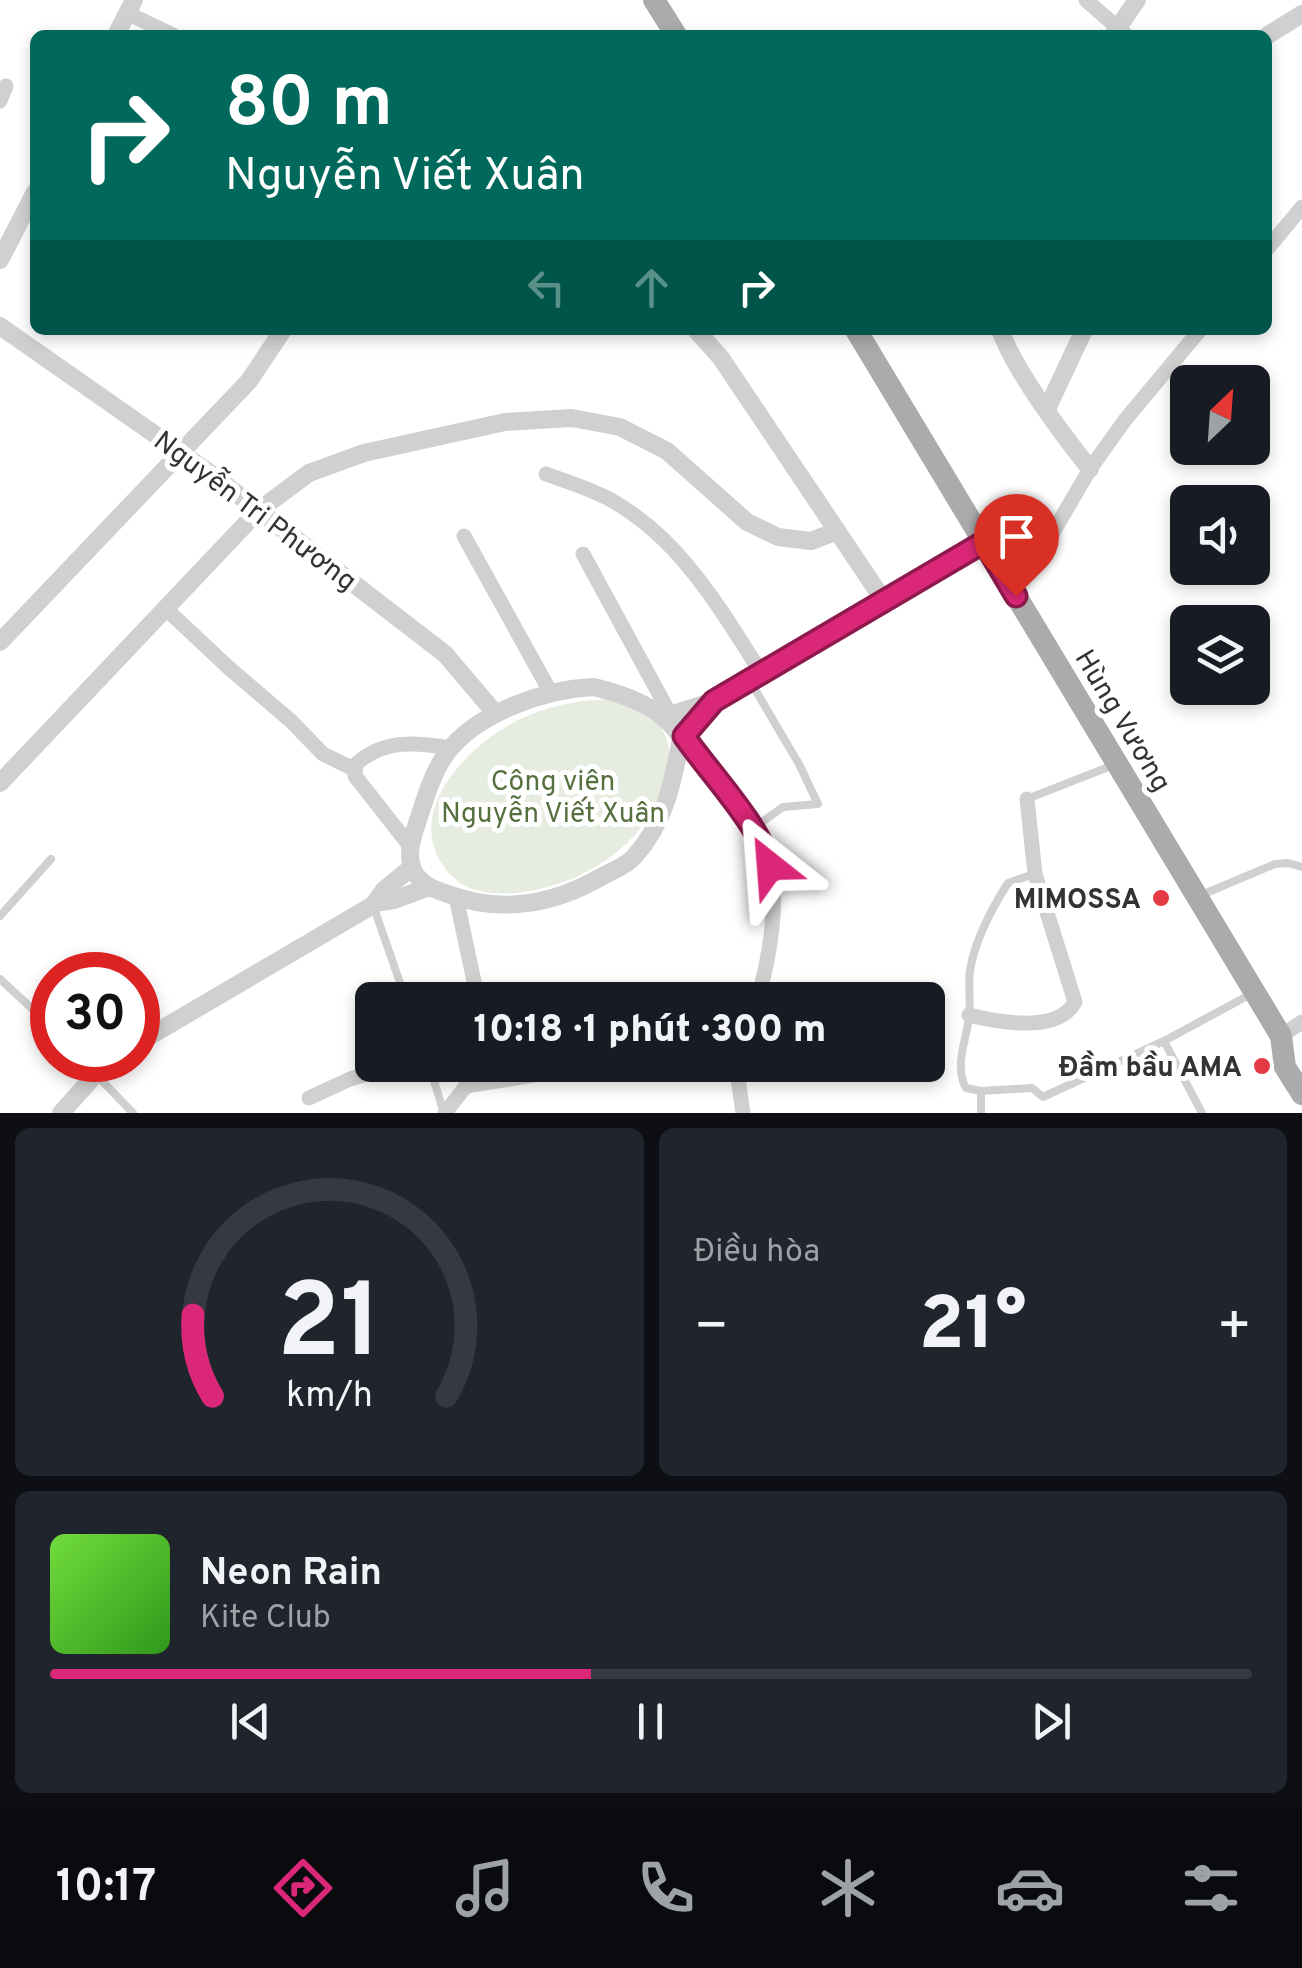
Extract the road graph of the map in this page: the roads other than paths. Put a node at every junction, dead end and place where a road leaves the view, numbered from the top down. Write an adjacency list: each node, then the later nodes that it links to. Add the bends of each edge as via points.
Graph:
1 (654, 0): 8 (main road)
2 (1086, 0): 9 (street)
3 (1136, 0): 10 (street)
4 (130, 6): 6 (street); 7 (street)
5 (1302, 14): 11 (street)
6 (118, 30)
7 (166, 30)
8 (673, 30)
9 (1115, 30)
10 (1120, 30)
11 (1272, 33)
12 (30, 202): 15 (street)
13 (1302, 207): 14 (street)
14 (1272, 243)
15 (0, 260)
16 (0, 326): 24 (street, Nguyễn Tri Phương)
17 (280, 335): 24 (street, via 249,380)
18 (700, 335): 28 (street)
19 (859, 335): 30 (main road, Hùng Vương)
20 (1002, 335): 23 (street)
21 (1082, 335): 23 (street)
22 (1196, 335): 25 (street)
23 (1048, 409): 25 (street)
24 (180, 452): 27 (street, Nguyễn Tri Phương); 34 (street)
25 (1090, 469): 30 (street, via 1052,534 1035,548)
26 (546, 474): 35 (street, via 604,496 648,526 706,586)
27 (258, 510): 28 (street, via 309,473 364,453 505,422 572,418 620,428 668,450 747,522 778,537 810,541); 33 (street); 38 (street, Nguyễn Tri Phương, via 445,654)
28 (837, 531): 32 (street)
29 (464, 536): 36 (street)
30 (990, 552): 32 (street); 42 (main road, Hùng Vương)
31 (583, 554): 39 (street)
32 (884, 601): 35 (street)
33 (165, 608): 43 (street, via 323,754); 44 (street)
34 (0, 642)
35 (756, 677): 37 (street); 46 (lane, via 818,804 783,807)
36 (551, 692): 38 (street); 39 (street, via 594,688)
37 (714, 701): 39 (street); 40 (street)
38 (496, 712): 41 (street)
39 (667, 715): 40 (street)
40 (682, 737): 46 (street); 53 (street, via 663,812 632,860 576,892 536,904)
41 (450, 748): 43 (street, via 403,742 367,756); 47 (street)
42 (1116, 764): 45 (lane); 54 (main road, Hùng Vương)
43 (354, 769): 47 (street)
44 (0, 782)
45 (1027, 799): 51 (street)
46 (752, 830): 60 (street, via 768,857 772,900)
47 (410, 846): 49 (street)
48 (51, 860): 56 (lane)
49 (412, 868): 52 (street); 55 (street)
50 (1302, 868): 54 (lane, via 1275,864)
51 (1034, 874): 63 (lane, via 1008,883 982,934 970,967); 63 (street, via 1075,1002 1064,1013 1018,1025)
52 (430, 887): 53 (street); 55 (street)
53 (456, 898): 59 (street)
54 (1195, 898): 61 (main road, Hùng Vương)
55 (374, 904): 58 (lane); 65 (street)
56 (0, 916)
57 (0, 979): 62 (lane)
58 (400, 982)
59 (476, 982)
60 (762, 982)
61 (1253, 993): 66 (main road, Hùng Vương); 67 (lane)
62 (30, 1002)
63 (969, 1015): 77 (lane, via 962,1082)
64 (1302, 1022): 66 (street)
65 (160, 1030)
66 (1281, 1036): 68 (main road, Hùng Vương); 78 (main road, Hùng Vương, via 1285,1066)
67 (1164, 1041): 77 (lane, via 1043,1096 1032,1088); 85 (lane)
68 (1302, 1050)
69 (355, 1077): 79 (street)
70 (79, 1082): 80 (street)
71 (103, 1082): 81 (lane)
72 (434, 1082): 82 (lane)
73 (467, 1082): 76 (street)
74 (491, 1082): 76 (street)
75 (739, 1082): 83 (street)
76 (466, 1086): 82 (street)
77 (981, 1091): 84 (lane)
78 (1302, 1094)
79 (309, 1098)
80 (61, 1113)
81 (133, 1113)
82 (444, 1113)
83 (744, 1113)
84 (981, 1113)
85 (1202, 1113)

